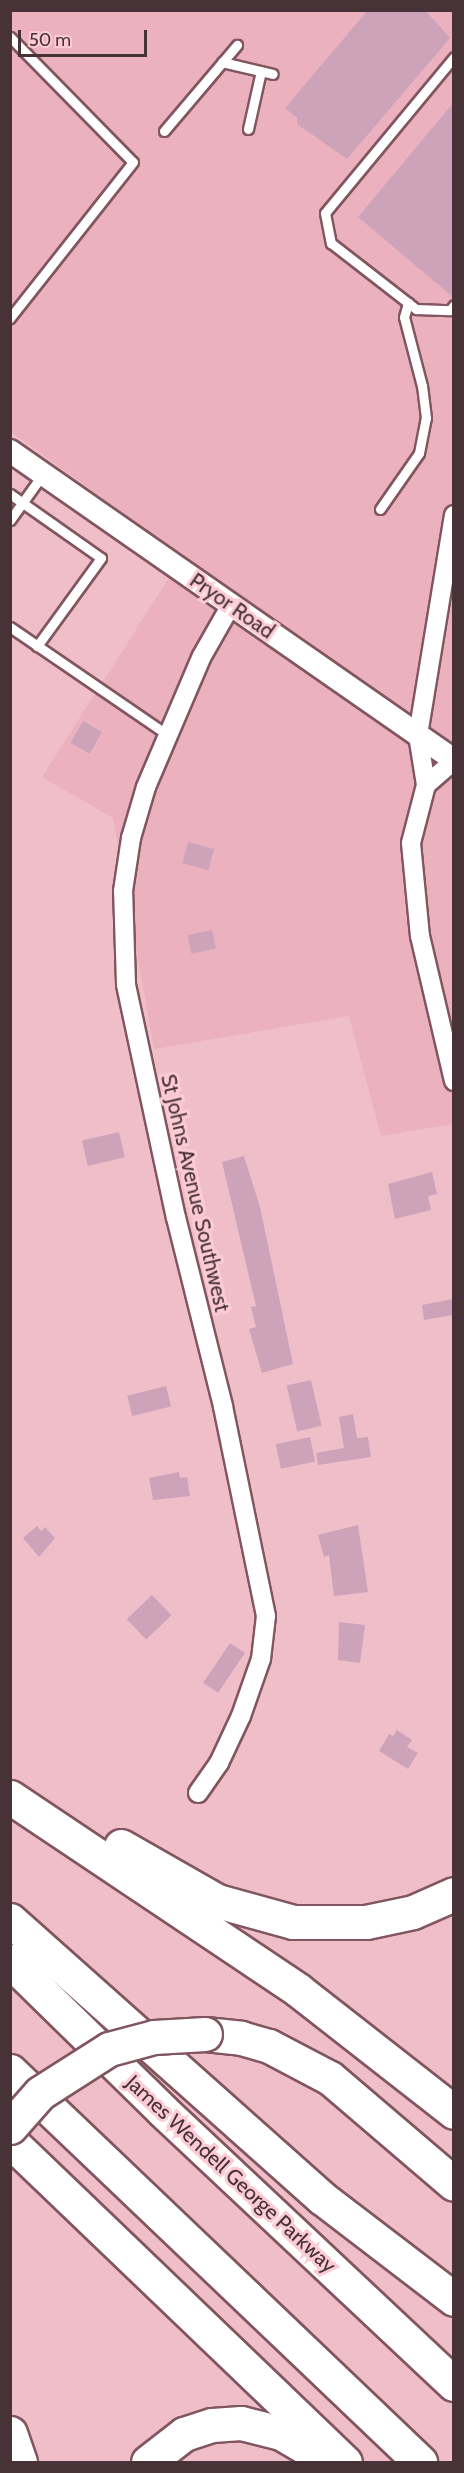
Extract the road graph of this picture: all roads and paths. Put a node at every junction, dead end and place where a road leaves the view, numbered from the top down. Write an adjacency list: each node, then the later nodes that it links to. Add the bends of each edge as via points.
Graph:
1 (10, 37): 11 (lane, via 133,162)
2 (237, 45): 4 (lane)
3 (453, 57): 9 (lane, via 325,213 331,243)
4 (222, 63): 5 (lane); 8 (lane)
5 (261, 71): 6 (lane); 7 (lane)
6 (273, 74)
7 (248, 129)
8 (164, 131)
9 (408, 303): 10 (lane, via 416,309 450,310); 16 (lane, via 404,317 426,418 419,453)
10 (453, 305)
11 (10, 318)
12 (10, 451): 13 (street, Pryor Road)
13 (43, 474): 15 (lane); 19 (street, Pryor Road)
14 (10, 494): 15 (lane)
15 (23, 502): 18 (lane); 21 (lane, via 100,558)
16 (380, 509)
17 (453, 515): 23 (street)
18 (10, 520)
19 (231, 605): 22 (street, St Johns Avenue Southwest, via 202,656); 23 (street, Pryor Road)
20 (10, 627): 21 (lane)
21 (37, 646): 22 (lane)
22 (168, 735): 28 (street, St Johns Avenue Southwest, via 131,838 123,891 126,984 176,1218 223,1406 266,1616 261,1659 241,1716 219,1763)
23 (418, 735): 24 (street, Pryor Road); 25 (street)
24 (453, 760): 25 (street)
25 (426, 785): 26 (street, via 411,843 420,936)
26 (453, 1073)
27 (10, 1778): 30 (highway, via 196,1891 258,1915 309,1924 366,1922 413,1912)
28 (198, 1793)
29 (10, 1797): 34 (highway, via 298,1990)
30 (453, 1894)
31 (10, 1920): 38 (highway, via 322,2198)
32 (10, 1961): 39 (highway, James Wendell George Parkway)
33 (10, 2071): 45 (highway)
34 (453, 2112)
35 (10, 2127): 37 (highway, bridge, via 40,2093 109,2049 154,2037 206,2034 241,2038 269,2046 330,2078)
36 (10, 2141): 44 (highway)
37 (453, 2184)
38 (453, 2299)
39 (453, 2384)
40 (10, 2433): 41 (highway)
41 (20, 2463)
42 (148, 2463): 43 (highway, via 184,2434 212,2425 241,2423 281,2433)
43 (331, 2463)
44 (345, 2463)
45 (420, 2463)

